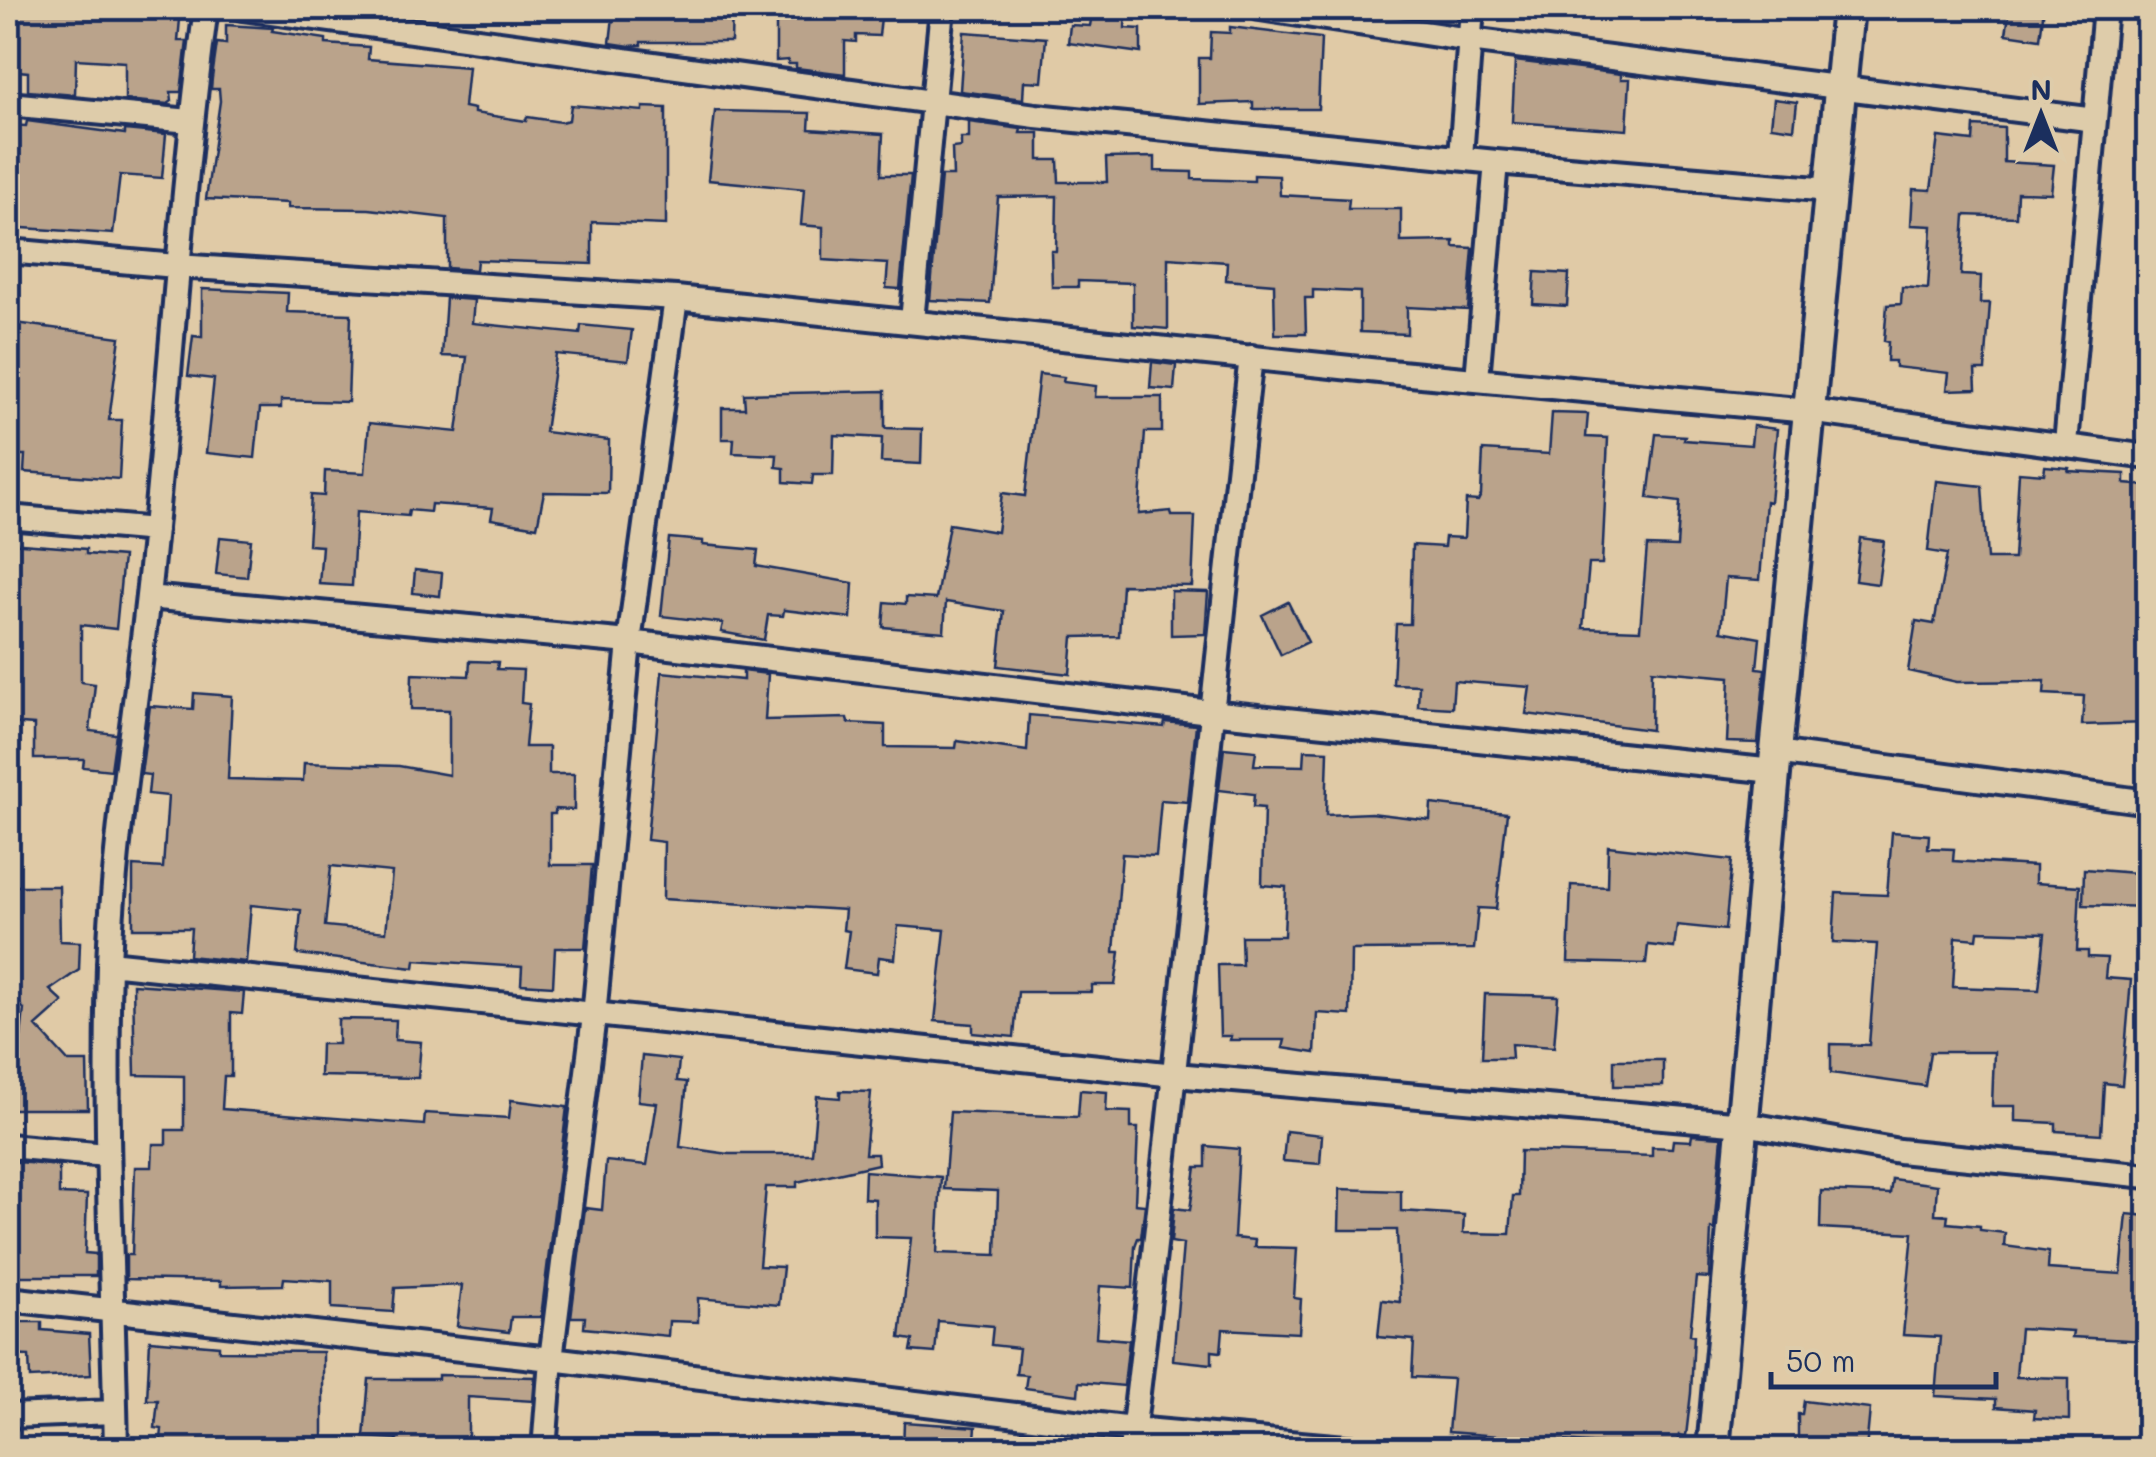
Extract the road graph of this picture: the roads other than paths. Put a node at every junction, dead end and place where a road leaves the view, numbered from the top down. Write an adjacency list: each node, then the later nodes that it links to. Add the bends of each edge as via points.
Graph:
1 (206, 8): 13 (street)
2 (242, 8): 10 (street)
3 (942, 8): 10 (street)
4 (1260, 8): 8 (street)
5 (1472, 8): 8 (street)
6 (1848, 8): 9 (street)
7 (2104, 8): 12 (street)
8 (1470, 40): 9 (street); 14 (street)
9 (1839, 89): 12 (street); 16 (street)
10 (934, 102): 14 (street); 20 (street)
11 (8, 104): 13 (street)
12 (2094, 120): 24 (street)
13 (190, 121): 18 (street)
14 (1461, 158): 15 (street)
15 (1496, 162): 16 (street); 22 (street)
16 (1830, 190): 23 (street)
17 (8, 251): 18 (street)
18 (176, 266): 19 (street); 27 (street)
19 (676, 298): 20 (street); 29 (street)
20 (912, 320): 21 (street)
21 (1251, 357): 22 (street); 30 (street)
22 (1477, 379): 23 (street)
23 (1809, 411): 24 (street); 31 (street)
24 (2066, 444): 25 (street)
25 (2148, 456)
26 (8, 517): 27 (street)
27 (155, 530): 28 (street)
28 (148, 597): 29 (street); 33 (street)
29 (630, 642): 30 (street); 34 (street)
30 (1210, 712): 31 (street); 35 (street)
31 (1775, 762): 32 (street); 36 (street)
32 (2148, 802)
33 (110, 963): 34 (street); 38 (street)
34 (594, 1016): 35 (street); 42 (street)
35 (1174, 1075): 36 (street); 45 (street)
36 (1744, 1124): 39 (street, via 1900,1151); 49 (street)
37 (8, 1146): 38 (street)
38 (106, 1155): 41 (street)
39 (2148, 1176)
40 (8, 1299): 41 (street)
41 (114, 1313): 42 (street); 43 (street)
42 (552, 1359): 45 (street); 47 (street)
43 (115, 1412): 44 (street); 46 (street)
44 (8, 1416)
45 (1132, 1439): 48 (street)
46 (116, 1450)
47 (544, 1450)
48 (1368, 1450)
49 (1713, 1450)

